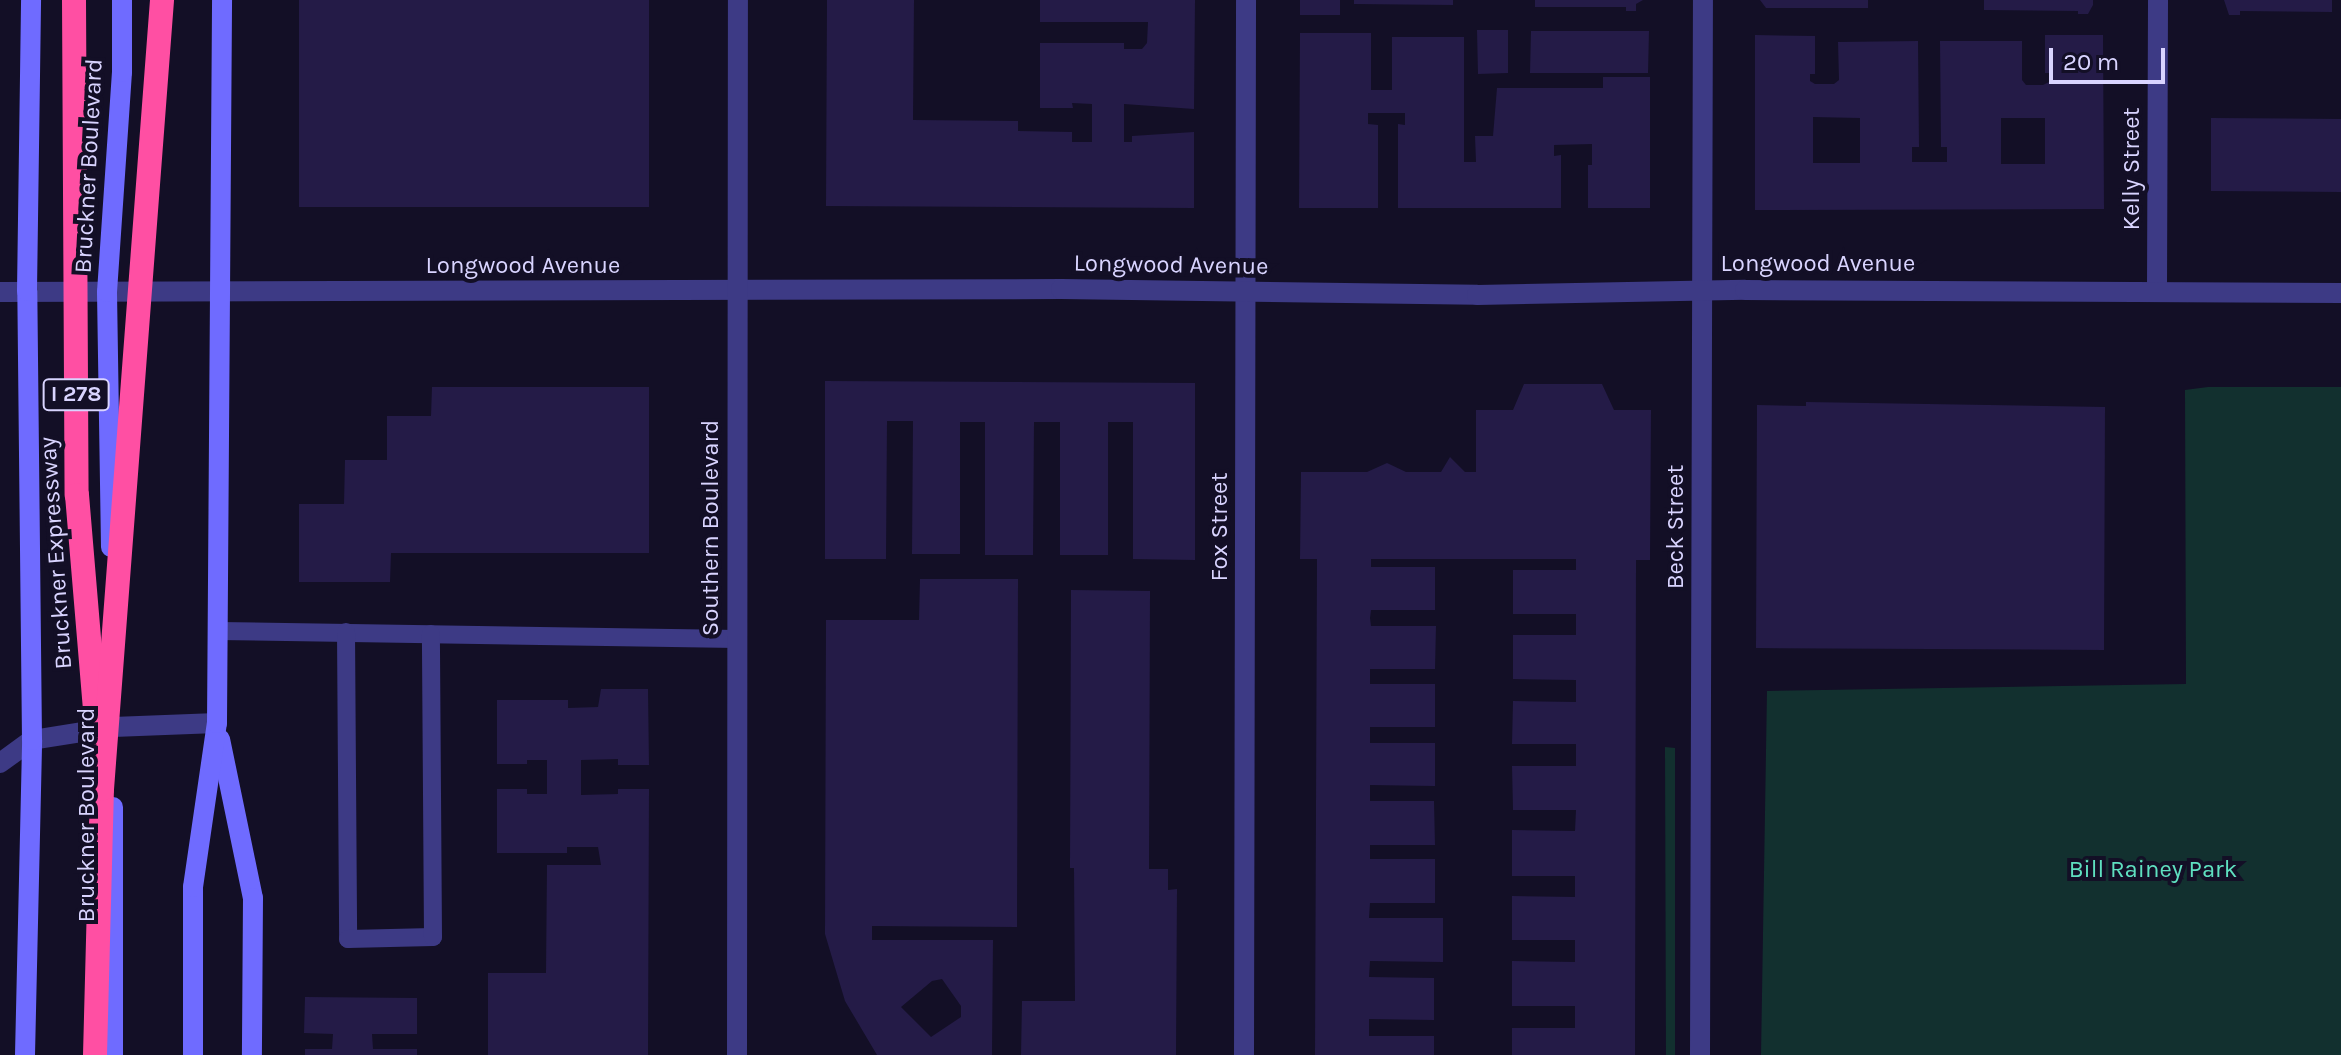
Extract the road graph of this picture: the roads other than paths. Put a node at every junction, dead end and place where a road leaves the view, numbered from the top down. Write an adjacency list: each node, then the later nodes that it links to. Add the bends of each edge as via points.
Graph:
1 (31, 0): 11 (main road)
2 (74, 0): 27 (highway, Bruckner Expressway / I 278, bridge, via 77,495)
3 (122, 0): 16 (main road, Bruckner Boulevard)
4 (162, 0): 27 (highway, bridge)
5 (222, 0): 12 (main road)
6 (738, 0): 17 (street, Southern Boulevard)
7 (1246, 0): 13 (street, Fox Street)
8 (1703, 0): 14 (street, Beck Street)
9 (2158, 0): 10 (street, Kelly Street)
10 (2157, 290): 14 (street, Longwood Avenue); 18 (street, Longwood Avenue)
11 (27, 291): 15 (street, Longwood Avenue); 16 (street, Longwood Avenue); 25 (main road)
12 (223, 291): 16 (street, Longwood Avenue); 17 (street, Longwood Avenue); 19 (main road)
13 (1245, 291): 14 (street, Longwood Avenue); 17 (street, Longwood Avenue); 34 (street, Fox Street)
14 (1703, 291): 35 (street, Beck Street)
15 (0, 292)
16 (107, 292): 24 (main road, Bruckner Boulevard)
17 (737, 292): 22 (street, Southern Boulevard)
18 (2341, 293)
19 (218, 631): 20 (lane); 23 (main road)
20 (346, 632): 21 (lane); 21 (lane, via 348,939 433,937)
21 (431, 634): 22 (lane)
22 (737, 639): 33 (street, Southern Boulevard)
23 (217, 723): 24 (street); 31 (main road, via 193,887); 32 (main road, via 253,898)
24 (113, 727): 25 (street); 30 (main road, Bruckner Boulevard)
25 (32, 740): 26 (street); 28 (main road)
26 (0, 763)
27 (102, 789): 29 (highway, Bruckner Expressway / I 278)
28 (25, 1055)
29 (95, 1055)
30 (113, 1055)
31 (193, 1055)
32 (252, 1055)
33 (737, 1055)
34 (1244, 1055)
35 (1700, 1055)

